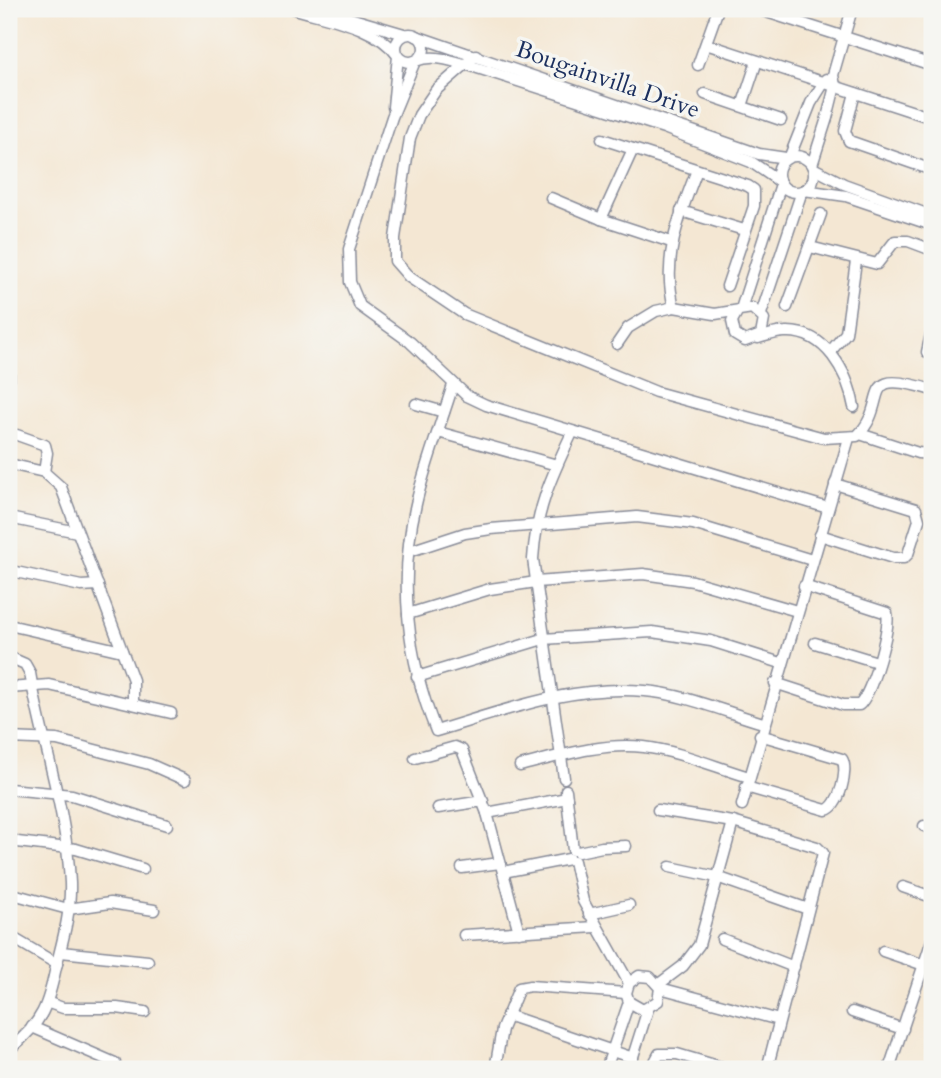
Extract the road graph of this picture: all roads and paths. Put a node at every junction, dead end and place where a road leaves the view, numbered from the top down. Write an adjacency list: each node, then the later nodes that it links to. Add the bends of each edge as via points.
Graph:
1 (295, 9): 13 (street, Bougainvilla Drive, via 377,36)
2 (319, 9): 8 (street, Bougainvilla Drive)
3 (718, 9): 11 (street)
4 (757, 9): 9 (street)
5 (852, 9): 9 (street)
6 (926, 9): 7 (street)
7 (932, 11)
8 (404, 34): 10 (street, Bougainvilla Drive); 13 (street, via 396,43)
9 (845, 34): 18 (street); 19 (street)
10 (416, 36): 12 (street, Bougainvilla Drive); 14 (street, via 424,51)
11 (706, 44): 15 (street); 17 (street)
12 (475, 55): 16 (street); 30 (street, Bougainvilla Drive, via 758,154)
13 (398, 56): 14 (street, Bougainvilla Drive, via 405,62); 25 (street)
14 (415, 61): 16 (street, Bougainvilla Drive, via 431,57); 25 (street)
15 (757, 61): 20 (street); 24 (street)
16 (465, 64): 34 (street, Bougainvilla Drive, via 664,128 751,162); 71 (street, via 436,90 410,138 394,238 395,261 409,278 464,314 656,392 824,438)
17 (698, 65)
18 (932, 65)
19 (832, 75): 20 (street); 21 (street)
20 (823, 82): 21 (street); 30 (street)
21 (835, 86): 22 (street); 31 (street)
22 (856, 93): 26 (street); 33 (street, via 845,131 849,141)
23 (705, 94): 24 (street)
24 (741, 106): 27 (street)
25 (392, 117): 62 (street, via 349,249 350,282 355,299 410,342)
26 (932, 118)
27 (781, 120)
28 (602, 139): 29 (street)
29 (633, 149): 32 (street); 40 (street)
30 (788, 157): 31 (street, Bougainvilla Drive, via 800,156); 34 (street, via 778,171)
31 (813, 166): 35 (street, via 814,178); 39 (street, Bougainvilla Drive, via 844,184)
32 (697, 170): 37 (street); 42 (street, via 754,190 754,206)
33 (932, 170)
34 (780, 182): 35 (street, Bougainvilla Drive, via 790,191); 50 (street)
35 (803, 190): 41 (street, Bougainvilla Drive, via 846,195); 52 (street)
36 (551, 198): 40 (street)
37 (681, 211): 42 (street); 43 (street)
38 (821, 214): 44 (street)
39 (932, 216)
40 (601, 219): 43 (street)
41 (932, 225)
42 (744, 230): 47 (street)
43 (671, 242): 48 (street, via 669,286)
44 (810, 247): 46 (street); 49 (street)
45 (932, 250): 46 (street, via 900,240 881,262)
46 (856, 261): 58 (street, via 846,332)
47 (727, 286)
48 (674, 307): 51 (street); 57 (street, via 646,315 628,328)
49 (787, 307)
50 (739, 310): 51 (street); 52 (street, via 752,308); 54 (street, via 732,321)
51 (715, 314): 54 (street)
52 (762, 316): 55 (street); 56 (street, via 764,330)
53 (932, 330): 59 (street)
54 (733, 331): 56 (street, via 745,341)
55 (783, 332): 56 (street); 58 (street, via 806,336)
56 (756, 339)
57 (617, 344)
58 (830, 352): 65 (street, via 846,375)
59 (927, 352)
60 (9, 358): 61 (street)
61 (9, 380)
62 (453, 385): 66 (street); 68 (street, via 486,405)
63 (932, 390): 69 (street, via 886,382 876,393)
64 (416, 404): 66 (street)
65 (854, 407)
66 (444, 412): 67 (street)
67 (438, 432): 74 (street); 82 (street, via 416,502)
68 (572, 433): 74 (street); 77 (street)
69 (860, 434): 71 (street); 72 (street)
70 (17, 435): 75 (street, via 45,444)
71 (849, 438): 76 (street)
72 (932, 454)
73 (9, 464): 75 (street)
74 (557, 465): 79 (street)
75 (44, 472): 80 (street, via 61,487)
76 (835, 484): 77 (street); 81 (street, via 915,509 919,520 908,554 899,559)
77 (828, 508): 81 (street)
78 (9, 518): 80 (street)
79 (535, 524): 82 (street, via 466,533); 83 (street, via 637,517 669,520); 85 (street)
80 (77, 532): 86 (street)
81 (820, 535): 83 (street)
82 (410, 551): 89 (street)
83 (812, 560): 87 (street)
84 (16, 572): 86 (street)
85 (536, 582): 88 (street, via 671,576); 89 (street, via 490,589); 91 (street)
86 (98, 586): 93 (street)
87 (804, 586): 88 (street); 95 (street, via 887,613 888,626)
88 (797, 611): 96 (street)
89 (408, 614): 97 (street)
90 (9, 625): 93 (street)
91 (543, 639): 96 (street, via 663,633 711,641); 97 (street); 101 (street)
92 (815, 643): 95 (street)
93 (122, 651): 102 (street, via 134,680)
94 (9, 657): 100 (street, via 25,664)
95 (877, 662): 98 (street, via 867,697 859,705 843,705)
96 (781, 663): 98 (street)
97 (417, 677): 101 (street, via 436,731)
98 (775, 683): 104 (street)
99 (9, 688): 100 (street)
100 (33, 688): 102 (street, via 49,685); 107 (street)
101 (552, 697): 104 (street, via 647,691); 108 (street)
102 (133, 704): 103 (street)
103 (171, 713)
104 (763, 723): 105 (street)
105 (760, 735): 113 (street); 113 (street, via 842,759 845,769 835,804 826,810)
106 (9, 738): 107 (street)
107 (44, 741): 112 (street, via 113,754); 115 (street)
108 (561, 755): 110 (street); 111 (street); 113 (street, via 646,747)
109 (415, 758): 116 (street, via 459,748)
110 (520, 766)
111 (564, 778)
112 (185, 780)
113 (748, 782): 117 (street)
114 (9, 789): 115 (street)
115 (58, 794): 122 (street); 125 (street)
116 (483, 801): 118 (street); 120 (street)
117 (741, 805)
118 (438, 808)
119 (658, 810): 121 (street)
120 (487, 813): 126 (street, via 567,794); 129 (street)
121 (733, 822): 131 (street); 137 (street, via 821,850 823,858)
122 (167, 825)
123 (9, 841): 125 (street)
124 (626, 846): 126 (street)
125 (66, 848): 130 (street); 136 (street)
126 (574, 855): 129 (street); 139 (street)
127 (670, 867): 131 (street)
128 (462, 868): 129 (street)
129 (501, 868): 141 (street)
130 (143, 869)
131 (717, 877): 137 (street); 152 (street, via 699,945)
132 (903, 887): 134 (street)
133 (9, 893): 136 (street)
134 (932, 897)
135 (629, 905): 139 (street)
136 (68, 909): 138 (street, via 110,903); 147 (street)
137 (808, 909): 151 (street)
138 (154, 910)
139 (589, 914): 140 (street)
140 (596, 927): 141 (street); 153 (street)
141 (519, 932): 142 (street)
142 (464, 935)
143 (13, 938): 149 (street)
144 (722, 939): 151 (street)
145 (932, 940): 150 (street)
146 (883, 951): 150 (street)
147 (61, 952): 148 (street); 149 (street)
148 (148, 961)
149 (57, 964): 154 (street)
150 (924, 965): 161 (street)
151 (794, 967): 159 (street)
152 (659, 986): 153 (street, via 644,976); 155 (street, via 659,1001); 159 (street)
153 (628, 993): 155 (street, via 637,1009); 158 (street, via 522,986); 163 (street)
154 (49, 1003): 156 (street, via 63,1008); 160 (street)
155 (648, 1009): 164 (street)
156 (145, 1012)
157 (852, 1012): 161 (street)
158 (506, 1015): 163 (street); 166 (street)
159 (779, 1020): 171 (street)
160 (33, 1027): 162 (street); 165 (street)
161 (903, 1029): 172 (street)
162 (10, 1049)
163 (612, 1051): 164 (street); 167 (street)
164 (633, 1058): 168 (street)
165 (115, 1063)
166 (495, 1069)
167 (606, 1069)
168 (629, 1069)
169 (651, 1069): 170 (street, via 659,1054 670,1053)
170 (728, 1069)
171 (767, 1069)
172 (889, 1069)

